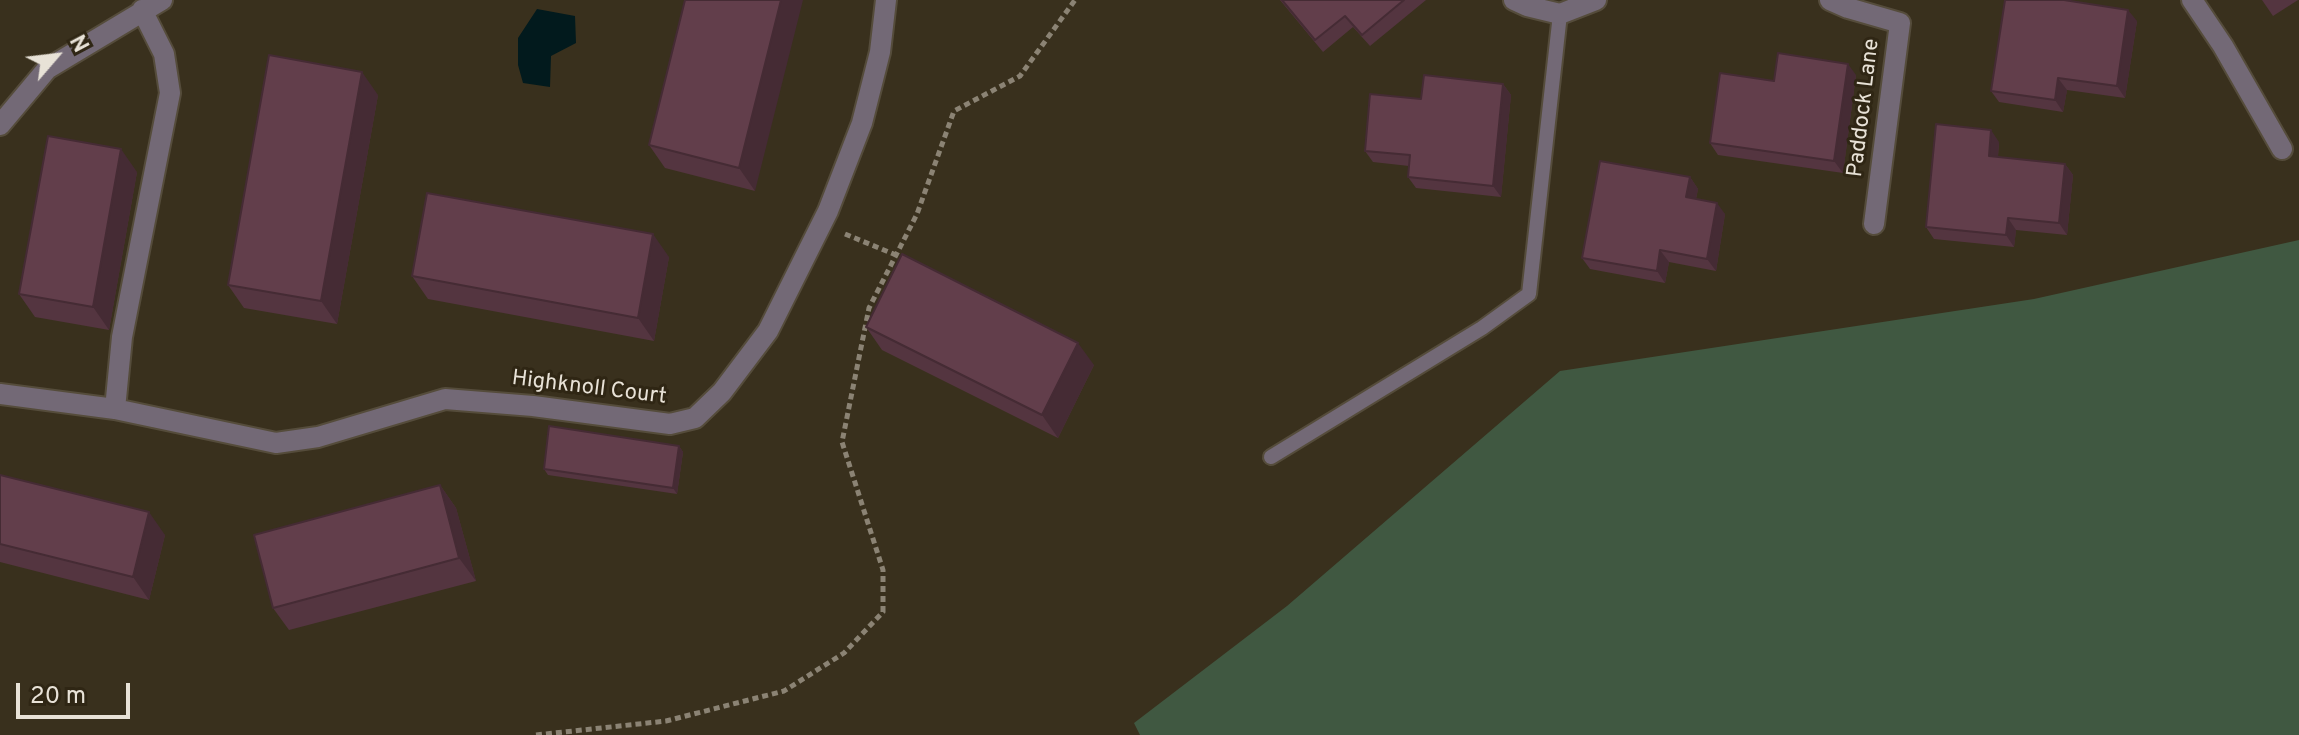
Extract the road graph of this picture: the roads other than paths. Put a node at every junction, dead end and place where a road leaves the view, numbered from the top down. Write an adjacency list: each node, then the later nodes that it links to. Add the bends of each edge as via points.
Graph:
1 (162, 0): 7 (street)
2 (886, 0): 13 (street, Highknoll Court, via 880,52 862,123 822,224 768,331 695,418 670,424 445,399 318,437 276,443)
3 (1514, 0): 8 (street)
4 (1596, 0): 8 (street)
5 (1830, 0): 11 (street, Paddock Lane, via 1900,23)
6 (2192, 0): 10 (street)
7 (142, 10): 9 (street, via 47,69); 13 (street, via 164,54 170,93 122,337)
8 (1560, 14): 14 (lane, via 1529,294)
9 (0, 125)
10 (2282, 149)
11 (1874, 224)
12 (0, 394): 13 (street, Highknoll Court)
13 (115, 409)
14 (1271, 457)

